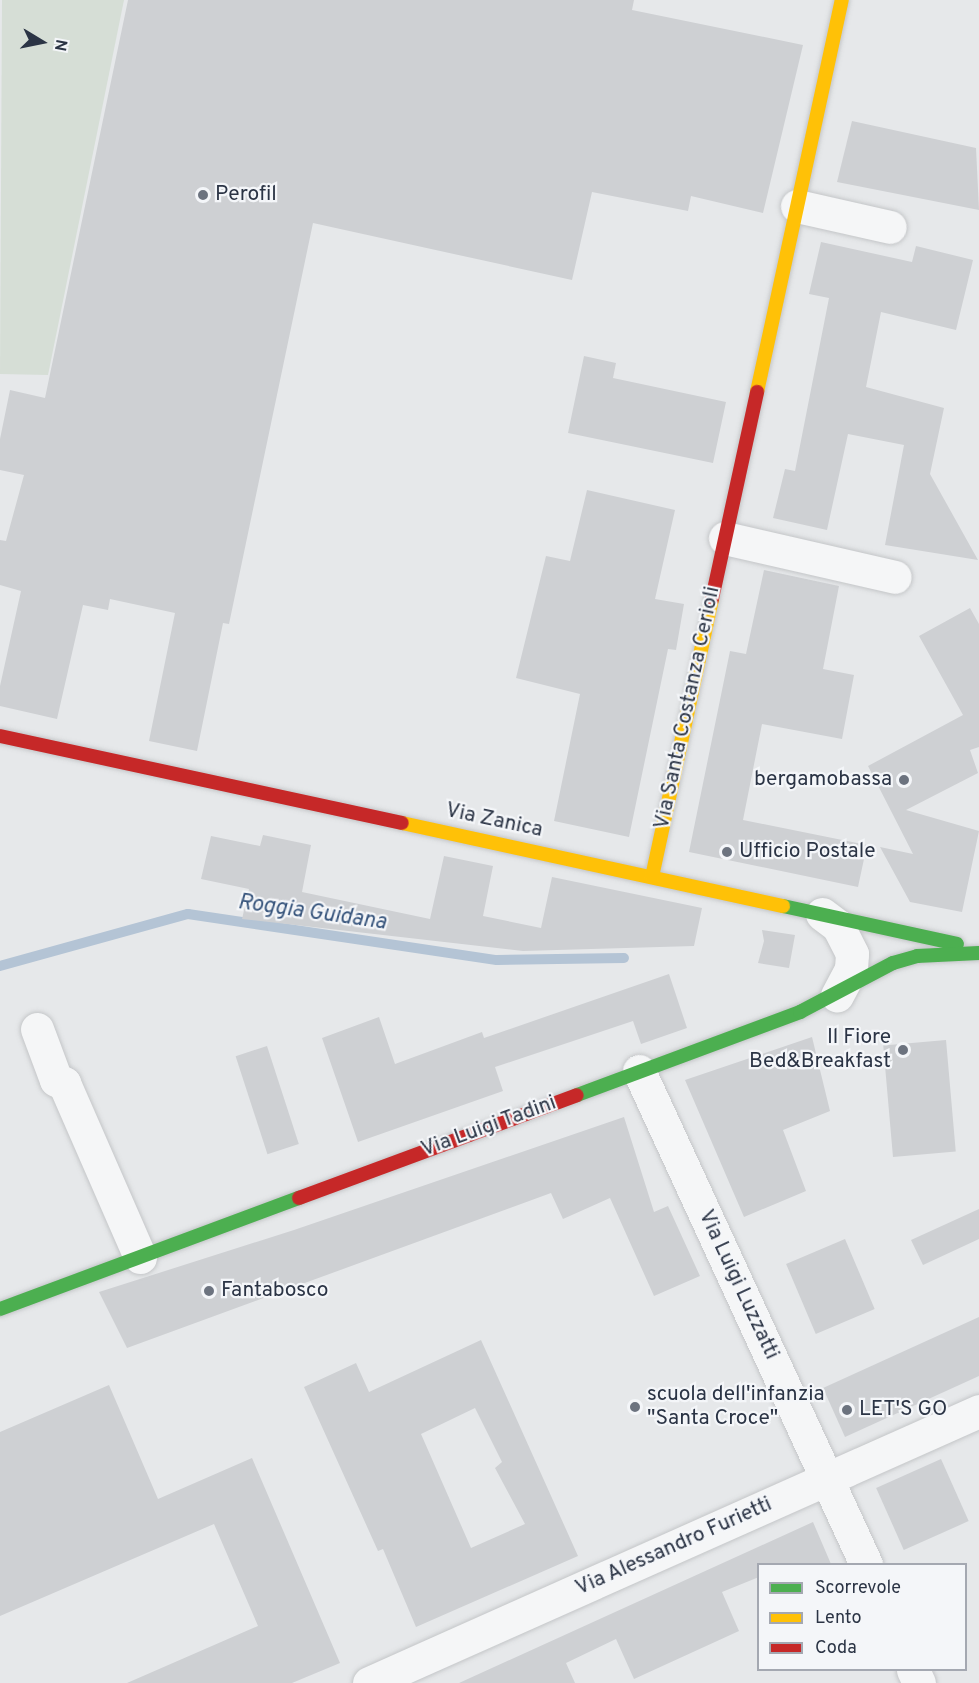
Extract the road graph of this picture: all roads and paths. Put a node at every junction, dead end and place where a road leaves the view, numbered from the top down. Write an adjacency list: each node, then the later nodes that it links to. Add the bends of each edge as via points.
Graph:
1 (842, 0): 2 (street, Via Santa Costanza Cerioli)
2 (797, 206): 3 (street); 4 (street, Via Santa Costanza Cerioli)
3 (890, 227)
4 (725, 538): 5 (street); 7 (street, Via Santa Costanza Cerioli)
5 (895, 577)
6 (0, 736): 7 (street, Via Zanica)
7 (652, 877): 8 (street, Via Zanica)
8 (822, 914): 9 (street, Via Zanica); 10 (street, via 838,926 852,954 851,969)
9 (979, 952): 10 (street, Via Luigi Tadini, via 918,956 893,963)
10 (837, 995): 12 (street, Via Luigi Tadini)
11 (37, 1029): 13 (street, via 56,1080 64,1083)
12 (639, 1071): 13 (street, Via Luigi Tadini); 16 (street, Via Luigi Luzzatti)
13 (140, 1257): 14 (street, Via Luigi Tadini)
14 (0, 1309)
15 (979, 1411): 16 (street, Via Alessandro Furietti)
16 (827, 1479): 17 (street, Via Luigi Luzzatti); 18 (street, Via Alessandro Furietti)
17 (866, 1563)
18 (369, 1683)

